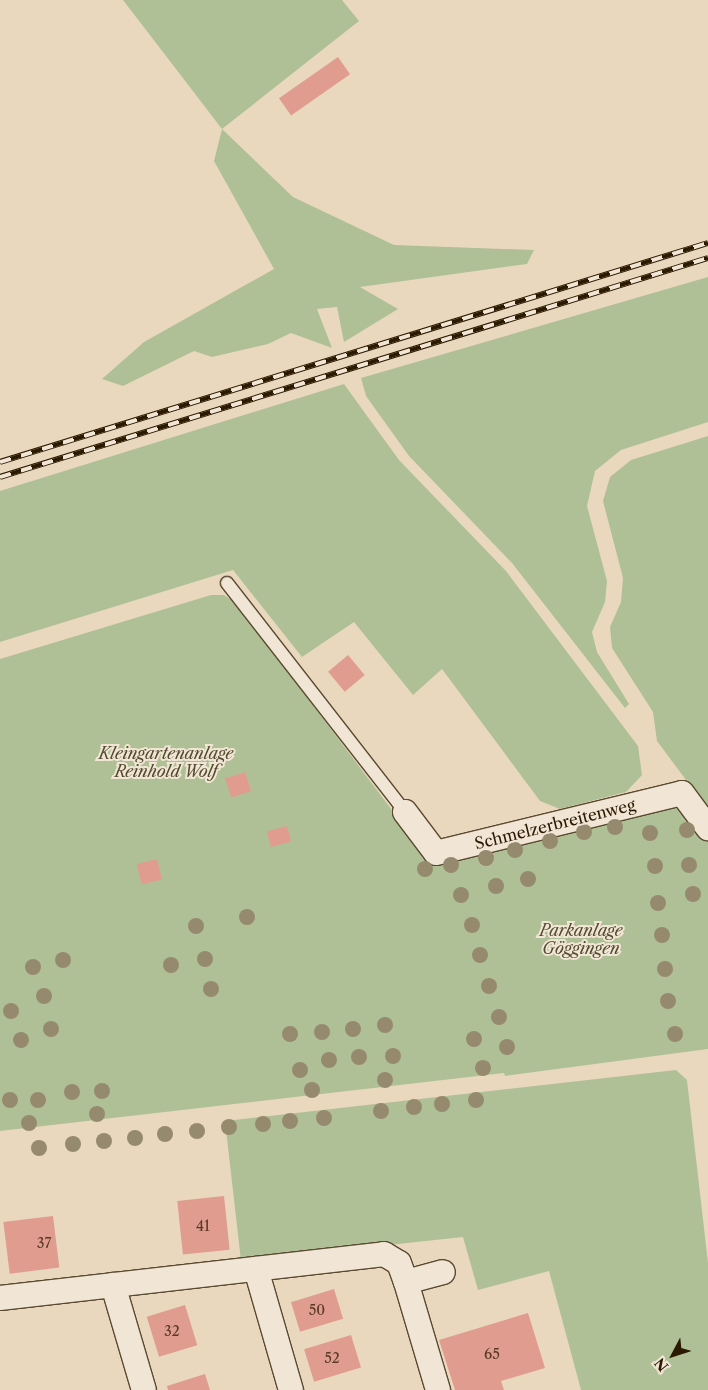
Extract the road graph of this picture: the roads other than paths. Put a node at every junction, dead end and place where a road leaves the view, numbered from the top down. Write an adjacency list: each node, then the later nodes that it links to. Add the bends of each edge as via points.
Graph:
1 (227, 583): 2 (lane)
2 (404, 812): 3 (street, Schmelzerbreitenweg, via 436,853 682,793)
3 (708, 828)
4 (256, 1269): 6 (street, via 384,1254 399,1263); 7 (street); 10 (street)
5 (444, 1272): 6 (street)
6 (406, 1282): 11 (street)
7 (113, 1285): 8 (street); 9 (street)
8 (0, 1298)
9 (144, 1390)
10 (291, 1390)
11 (438, 1390)

